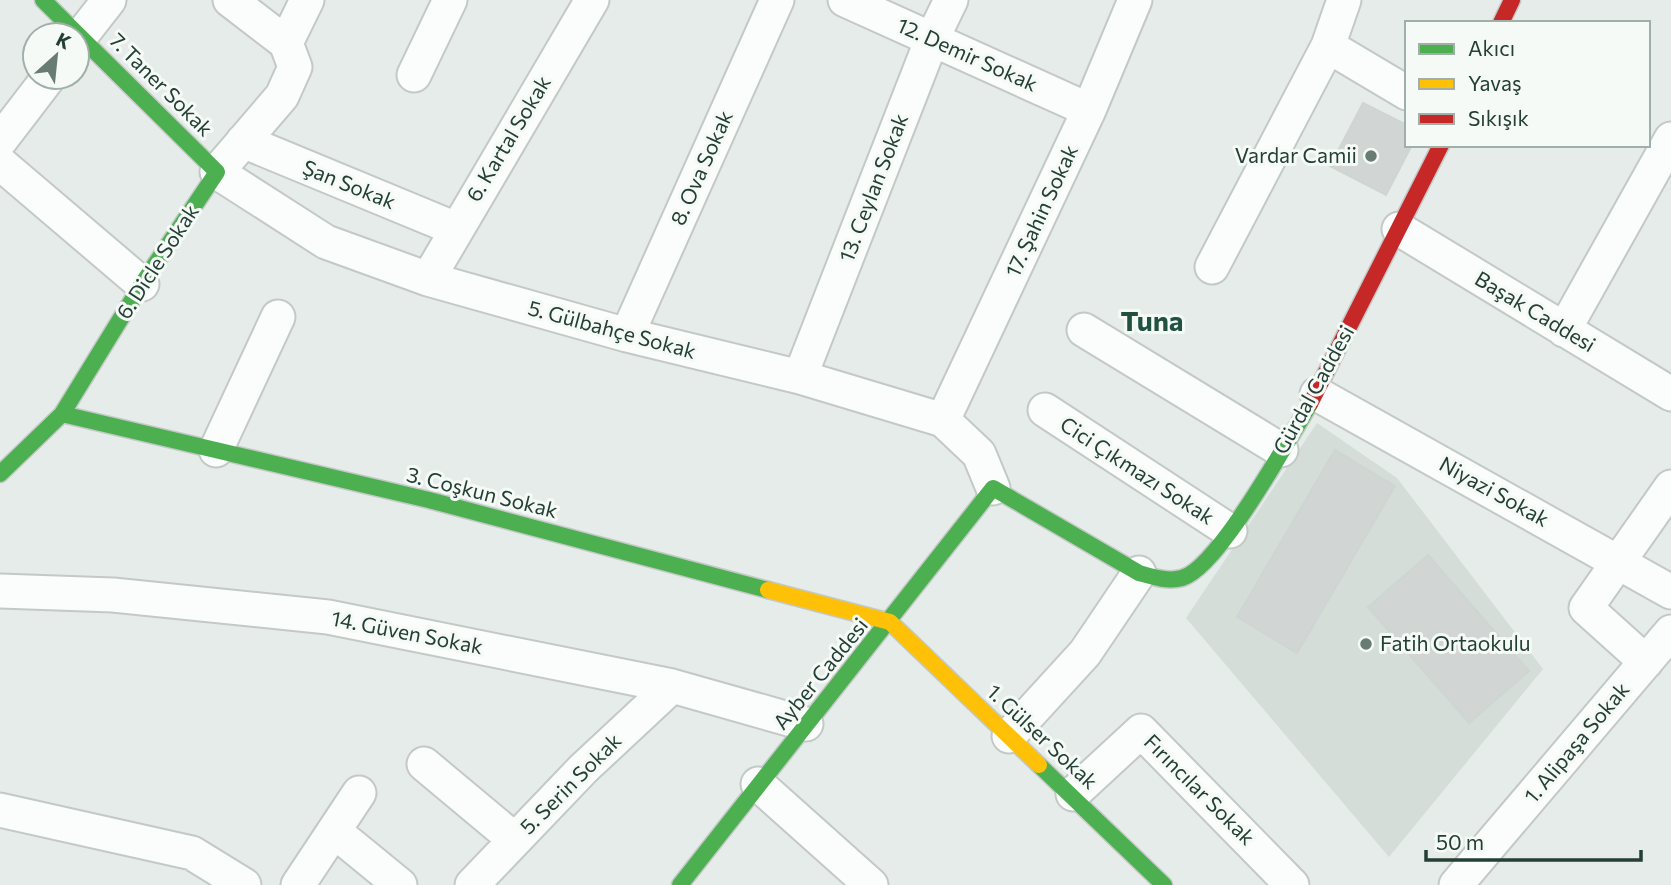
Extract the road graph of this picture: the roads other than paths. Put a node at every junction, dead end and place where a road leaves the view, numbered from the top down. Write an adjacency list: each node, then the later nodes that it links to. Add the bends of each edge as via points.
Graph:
1 (43, 0): 13 (street, 7. Taner Sokak)
2 (109, 0): 15 (street)
3 (230, 0): 17 (street)
4 (307, 0): 17 (street)
5 (450, 0): 20 (street)
6 (592, 0): 30 (street, 6. Kartal Sokak)
7 (777, 0): 38 (street, 8. Ova Sokak)
8 (845, 0): 16 (street, 12. Demir Sokak)
9 (951, 0): 16 (street, 13. Ceylan Sokak)
10 (1135, 0): 23 (street, 17. Şahin Sokak)
11 (1344, 0): 18 (street)
12 (1512, 0): 14 (street)
13 (63, 21)
14 (1502, 21)
15 (91, 23)
16 (932, 40): 23 (street, 12. Demir Sokak); 39 (street, 13. Ceylan Sokak)
17 (286, 43): 26 (street, 6. Dicle Sokak, via 295,67 282,96)
18 (1328, 46): 22 (street); 32 (street)
19 (91, 50): 29 (street, 7. Taner Sokak)
20 (414, 75)
21 (38, 91): 25 (street)
22 (1405, 92)
23 (1089, 110): 44 (street, 17. Şahin Sokak)
24 (1671, 139): 37 (street)
25 (0, 141)
26 (243, 141): 29 (street, 6. Dicle Sokak); 30 (street, Şan Sokak)
27 (1440, 147): 31 (street, Gürdal Caddesi)
28 (0, 163): 34 (street)
29 (217, 172): 33 (street, 5. Gülbahçe Sokak, via 326,243); 34 (street, 6. Dicle Sokak)
30 (456, 229): 33 (street, 6. Kartal Sokak)
31 (1399, 229): 37 (street, Başak Caddesi); 40 (street, Gürdal Caddesi)
32 (1212, 267)
33 (428, 279): 38 (street, 5. Gülbahçe Sokak)
34 (142, 284): 43 (street, 6. Dicle Sokak)
35 (278, 317): 45 (street)
36 (1084, 330): 46 (street)
37 (1564, 330): 41 (street, Başak Caddesi)
38 (627, 335): 39 (street, 5. Gülbahçe Sokak)
39 (800, 377): 44 (street, 5. Gülbahçe Sokak)
40 (1317, 394): 46 (street, Gürdal Caddesi); 51 (street, Niyazi Sokak)
41 (1671, 394)
42 (1045, 411): 50 (street, Cici Çıkmazı Sokak)
43 (62, 414): 45 (street, 3. Coşkun Sokak); 47 (street, 6. Dicle Sokak)
44 (943, 420): 49 (street, 5. Gülbahçe Sokak, via 979,454)
45 (216, 450): 55 (street, 3. Coşkun Sokak, via 429,500)
46 (1282, 450): 50 (street, Gürdal Caddesi)
47 (0, 474)
48 (1671, 487): 51 (street)
49 (993, 488): 52 (street, Gürdal Caddesi); 55 (street, Ayber Caddesi)
50 (1230, 531): 52 (street, Gürdal Caddesi, via 1196,571 1181,578)
51 (1620, 562): 54 (street, Niyazi Sokak); 57 (street, via 1586,608)
52 (1139, 573): 60 (street, via 1085,653)
53 (0, 591): 58 (street, 14. Güven Sokak, via 113,595 328,617)
54 (1671, 592)
55 (890, 622): 59 (street, Ayber Caddesi); 60 (street, 1. Gülser Sokak)
56 (1671, 632): 57 (street, 1. Alipaşa Sokak)
57 (1646, 663): 76 (street, 1. Alipaşa Sokak)
58 (672, 686): 59 (street, 14. Güven Sokak); 67 (street, 5. Serin Sokak)
59 (806, 724): 62 (street, Ayber Caddesi)
60 (1009, 736): 64 (street, 1. Gülser Sokak)
61 (424, 764): 67 (street)
62 (758, 785): 72 (street, Ayber Caddesi); 73 (street)
63 (359, 793): 66 (street)
64 (1073, 794): 74 (street, 1. Gülser Sokak); 75 (street, Fırıncılar Sokak, via 1141,731)
65 (0, 810): 68 (street, via 192,853)
66 (334, 831): 69 (street); 70 (street)
67 (516, 840): 71 (street, 5. Serin Sokak)
68 (244, 885)
69 (298, 885)
70 (400, 885)
71 (472, 885)
72 (680, 885)
73 (871, 885)
74 (1164, 885)
75 (1292, 885)
76 (1456, 885)

